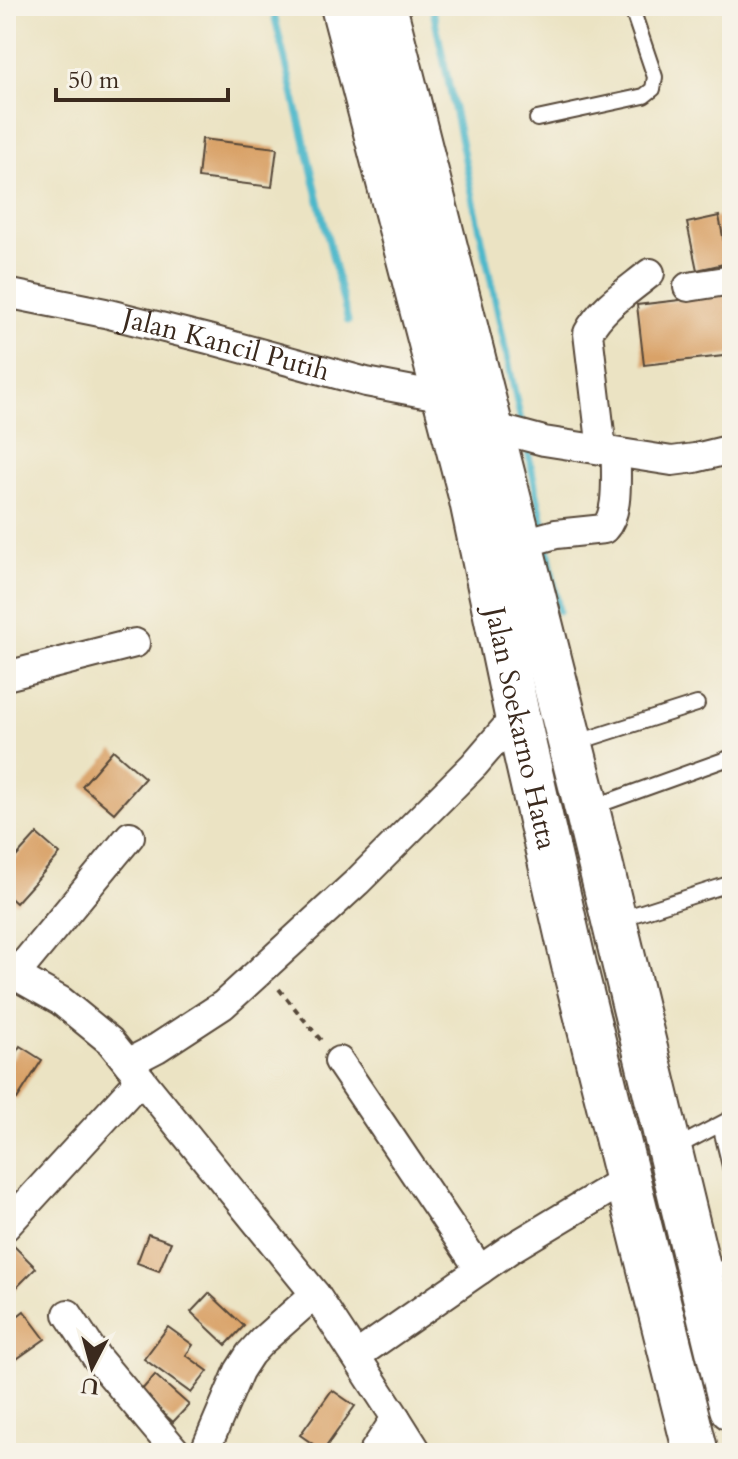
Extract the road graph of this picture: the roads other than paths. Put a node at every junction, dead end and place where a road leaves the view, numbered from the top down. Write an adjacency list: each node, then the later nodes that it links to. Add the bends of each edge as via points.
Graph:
1 (343, 6): 9 (highway, Jalan Soekarno Hatta)
2 (384, 6): 10 (highway, Jalan Soekarno Hatta)
3 (631, 6): 4 (lane, via 655,77 653,89 644,96)
4 (537, 119)
5 (650, 273): 12 (street, via 602,312 588,333)
6 (732, 280): 7 (street)
7 (688, 287)
8 (6, 293): 9 (street, Jalan Kancil Putih)
9 (445, 397): 17 (highway, Jalan Soekarno Hatta)
10 (504, 431): 12 (street); 13 (highway, Jalan Soekarno Hatta)
11 (732, 449): 12 (street, via 672,461)
12 (609, 452): 13 (street, via 614,515 608,526)
13 (538, 539): 18 (highway, Jalan Soekarno Hatta)
14 (135, 643): 15 (street)
15 (6, 676)
16 (697, 704): 18 (lane)
17 (517, 715): 26 (street, via 357,882 223,1005 157,1048); 30 (highway, Jalan Soekarno Hatta)
18 (571, 745): 20 (highway, Jalan Soekarno Hatta)
19 (732, 757): 20 (lane)
20 (587, 809): 23 (highway, Jalan Soekarno Hatta)
21 (130, 836): 24 (street)
22 (732, 883): 23 (lane)
23 (624, 917): 28 (highway, Jalan Soekarno Hatta)
24 (10, 972): 26 (street, via 61,1001 110,1041)
25 (339, 1061): 32 (street)
26 (134, 1071): 31 (street); 34 (street)
27 (726, 1122): 28 (lane); 29 (lane)
28 (669, 1151): 33 (highway, Jalan Soekarno Hatta)
29 (732, 1174)
30 (628, 1178): 32 (street); 43 (highway, Jalan Soekarno Hatta)
31 (6, 1226)
32 (480, 1270): 36 (street)
33 (716, 1271): 37 (highway, Jalan Soekarno Hatta)
34 (315, 1294): 36 (street); 40 (street, via 250,1354)
35 (68, 1314): 39 (street, via 97,1358)
36 (356, 1356): 38 (street)
37 (732, 1408)
38 (396, 1418): 41 (street); 42 (street)
39 (177, 1453)
40 (204, 1453)
41 (373, 1453)
42 (418, 1453)
43 (696, 1453)

